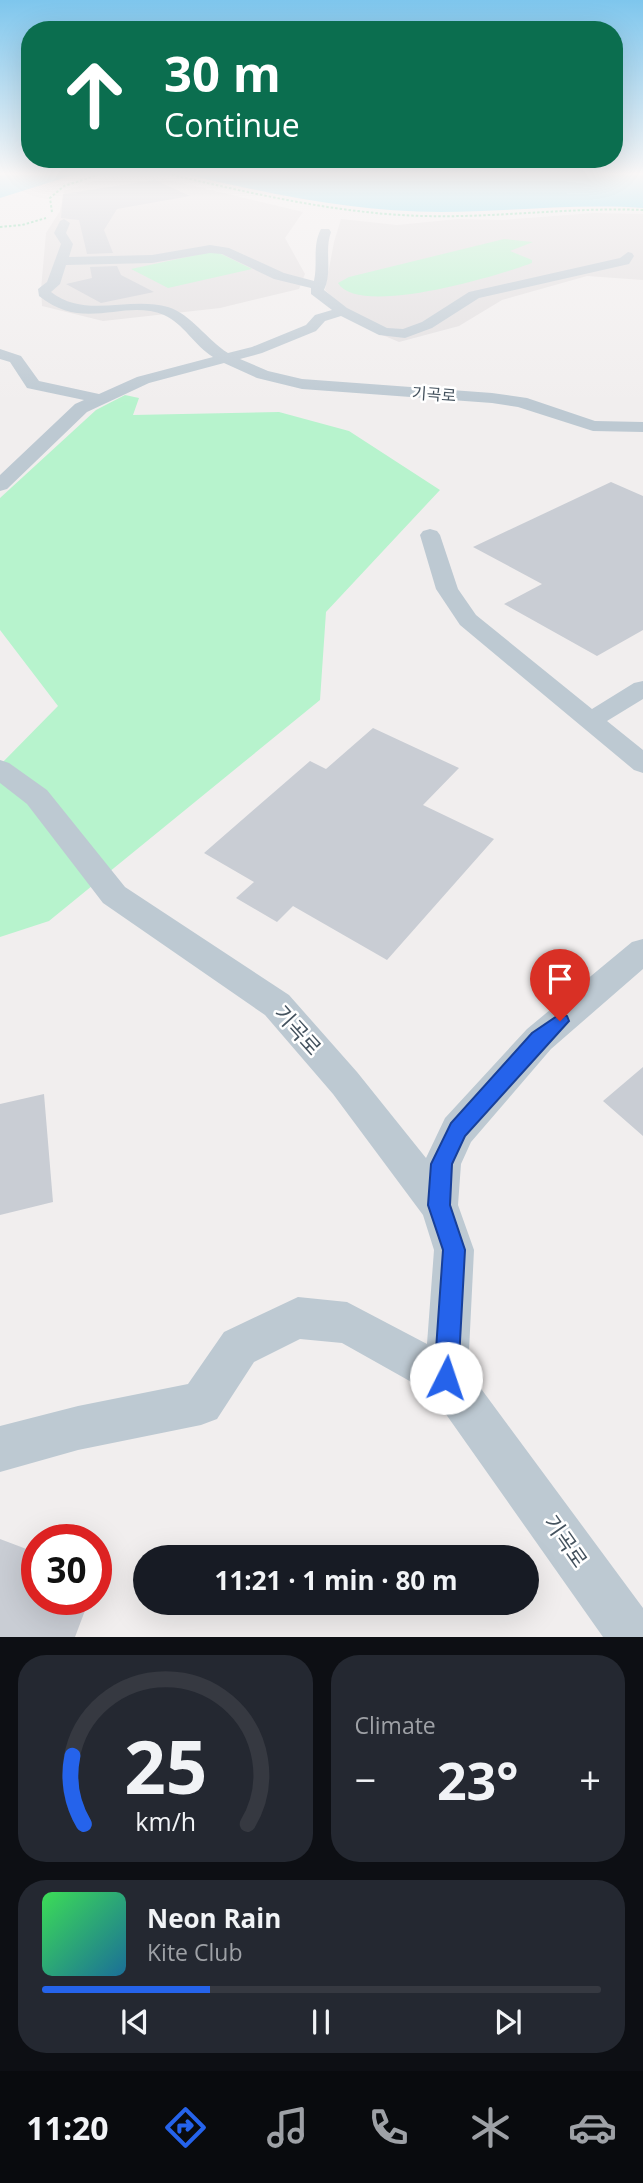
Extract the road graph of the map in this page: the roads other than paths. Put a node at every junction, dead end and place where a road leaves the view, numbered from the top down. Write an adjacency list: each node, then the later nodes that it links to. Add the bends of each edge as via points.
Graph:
1 (65, 251): 8 (street)
2 (196, 251): 8 (street, via 152,259)
3 (226, 251): 9 (street, via 279,276)
4 (322, 251): 9 (street)
5 (610, 251): 7 (street)
6 (625, 251): 10 (street, via 624,261 474,295 405,334 384,332)
7 (604, 252)
8 (62, 261): 12 (street, 기곡로, via 44,293 59,306 166,311 184,321 205,345)
9 (319, 286): 10 (street, via 316,290)
10 (342, 311): 12 (street, via 267,346)
11 (0, 354): 13 (street, via 16,359 33,385)
12 (227, 357): 13 (street, via 144,380); 14 (street, 기곡로, via 272,379 492,398 521,402 593,426)
13 (101, 399): 15 (street, via 82,408)
14 (643, 427)
15 (0, 485)
16 (430, 535): 18 (street, via 447,589 468,620)
17 (643, 688): 18 (street)
18 (590, 721): 19 (street)
19 (643, 764)
20 (0, 769): 22 (street, 기곡로, via 37,797 114,895 278,1005)
21 (643, 951): 22 (street, via 539,1039 458,1130 442,1164)
22 (439, 1205): 23 (street, 기곡로, via 454,1250)
23 (446, 1378): 24 (street, 기곡로, via 347,1323 298,1318 239,1347 201,1402 78,1427); 25 (street, 기곡로)
24 (0, 1449)
25 (633, 1637)

